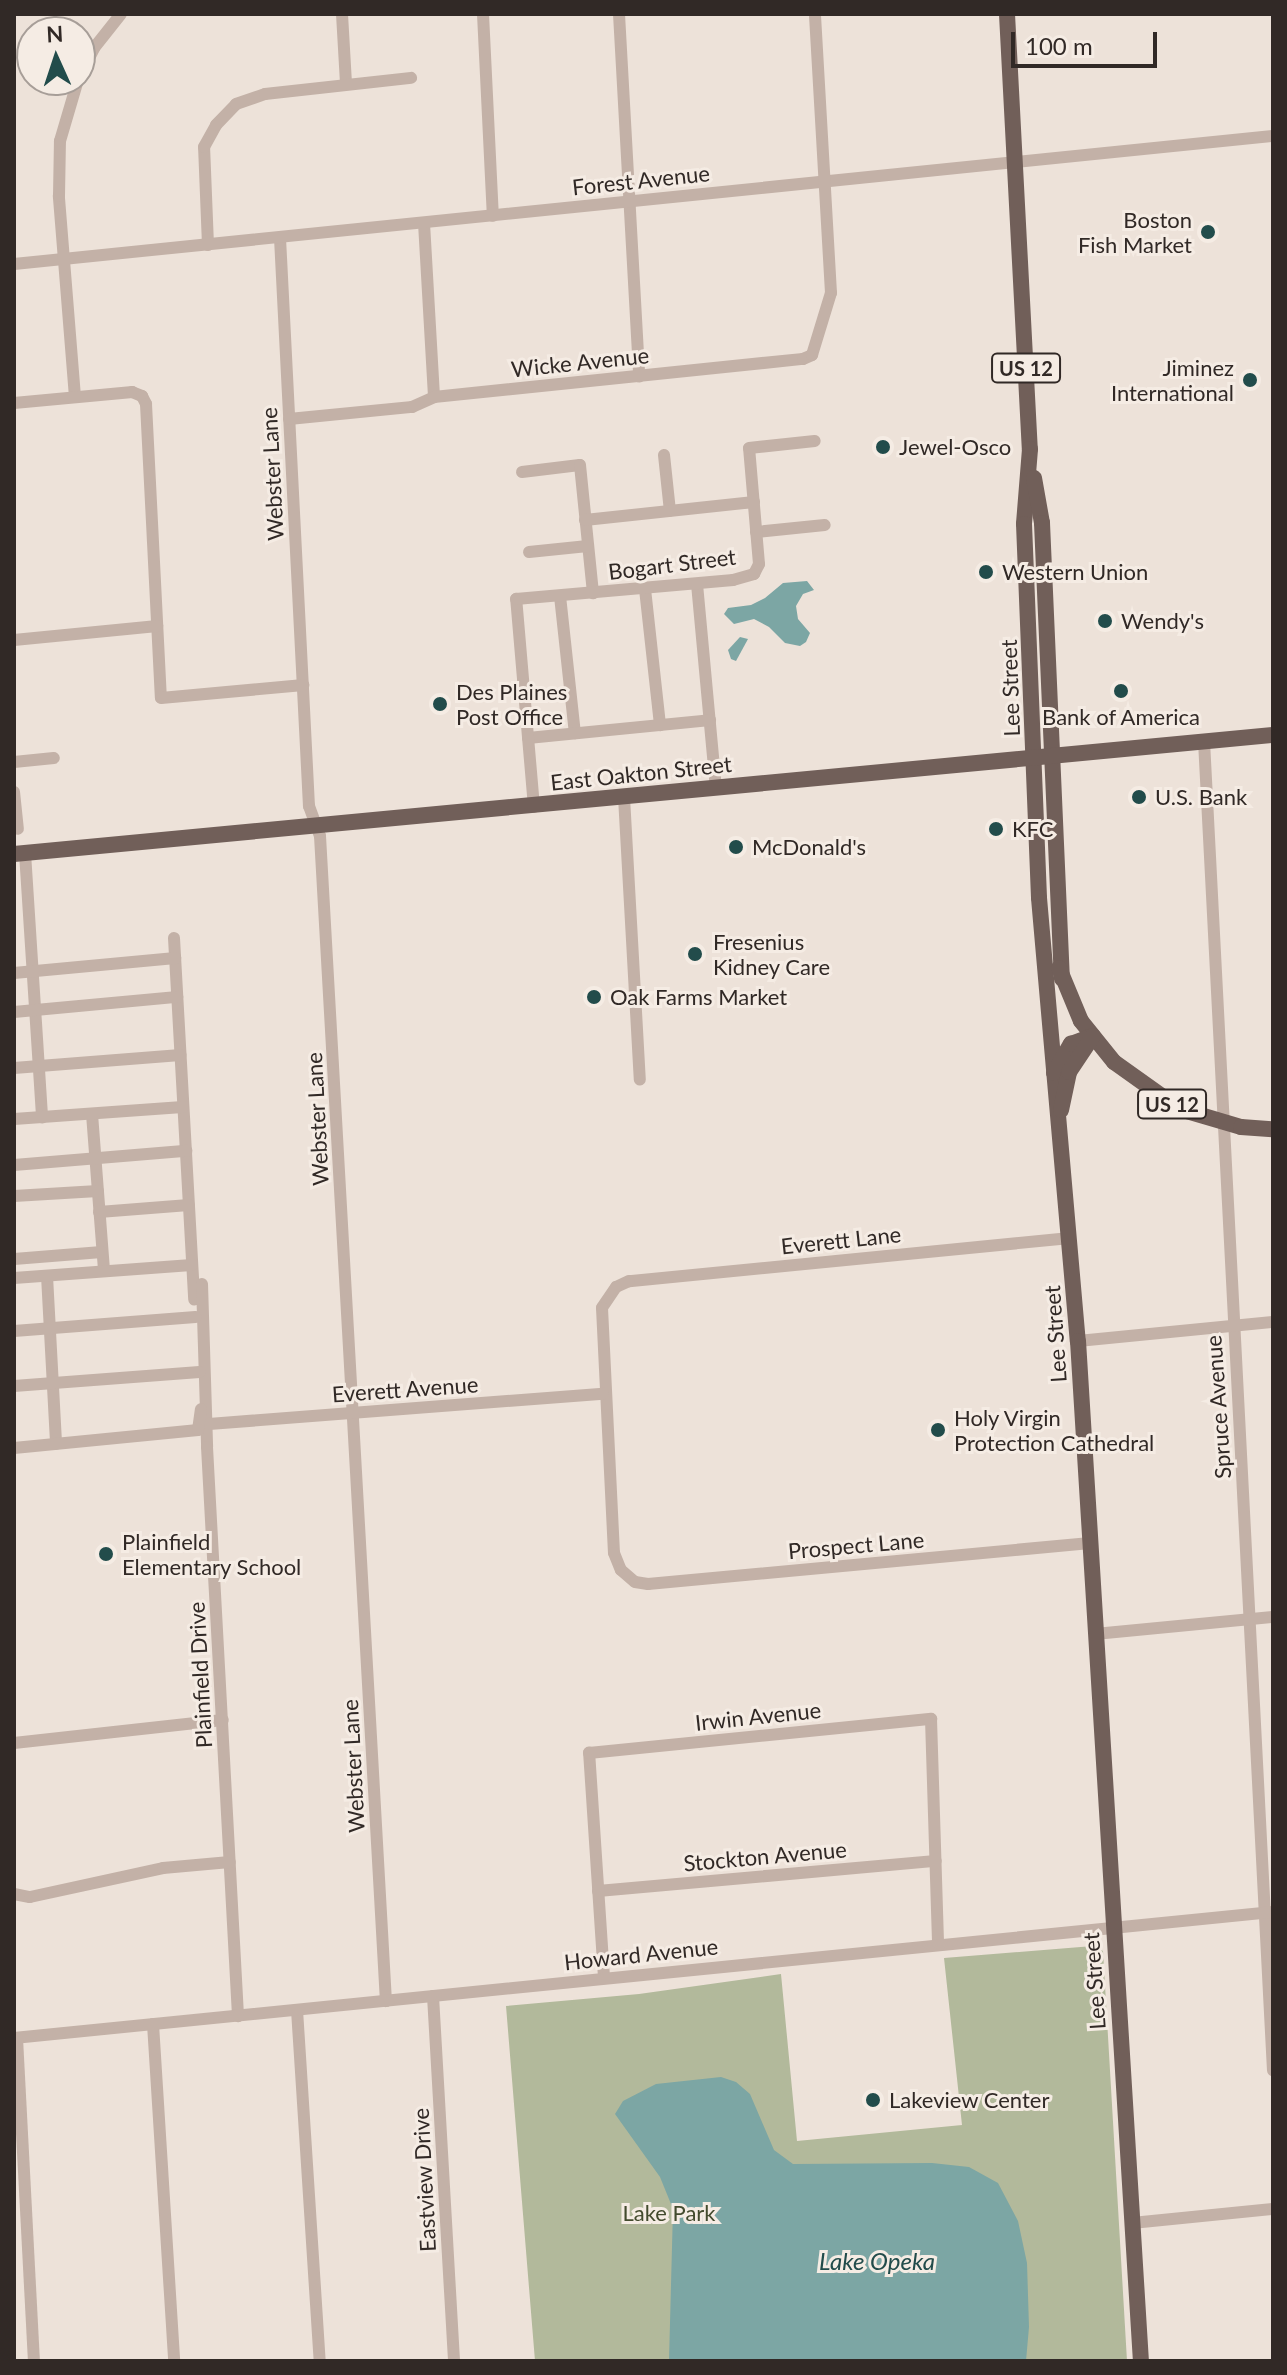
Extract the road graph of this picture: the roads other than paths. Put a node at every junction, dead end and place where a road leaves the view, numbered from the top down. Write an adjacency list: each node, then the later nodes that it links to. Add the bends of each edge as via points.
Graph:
1 (121, 14): 8 (street)
2 (342, 14): 10 (street)
3 (499, 14): 7 (street)
4 (619, 14): 15 (street)
5 (815, 14): 14 (street, Wicke Avenue)
6 (1007, 14): 13 (main road, Lee Street / US 12)
7 (483, 15): 16 (street)
8 (96, 45)
9 (411, 78): 10 (street)
10 (346, 84): 19 (street, via 252,97 224,115 204,147)
11 (74, 96): 20 (street, via 60,141)
12 (1273, 136): 13 (street, Forest Avenue)
13 (1014, 162): 14 (street, Forest Avenue); 28 (main road, Lee Street / US 12)
14 (823, 181): 15 (street, Forest Avenue); 22 (street, Wicke Avenue, via 831,293 817,347 803,359)
15 (630, 201): 16 (street, Forest Avenue); 22 (street)
16 (493, 216): 17 (street, Forest Avenue)
17 (424, 223): 18 (street, Forest Avenue); 24 (street)
18 (280, 238): 19 (street, Forest Avenue); 26 (street, Webster Lane)
19 (208, 245): 20 (street, Forest Avenue)
20 (63, 259): 21 (street, Forest Avenue); 23 (street)
21 (14, 264)
22 (639, 376): 24 (street, Wicke Avenue)
23 (75, 397): 25 (street); 42 (street, via 132,392 146,404)
24 (434, 397): 26 (street, Wicke Avenue, via 412,407)
25 (14, 403)
26 (289, 419): 44 (street, Webster Lane)
27 (815, 441): 31 (street, Bogart Street, via 749,448)
28 (1030, 449): 51 (main road, Lee Street / US 12, via 1042,523); 52 (main road, Lee Street / US 12, via 1024,524)
29 (664, 455): 32 (street)
30 (522, 472): 33 (street, via 580,465)
31 (754, 502): 32 (street); 35 (street, Bogart Street)
32 (670, 511): 33 (street)
33 (585, 520): 36 (street)
34 (825, 525): 35 (street)
35 (756, 532): 38 (street, Bogart Street, via 759,564 754,574)
36 (588, 546): 37 (street); 40 (street)
37 (529, 552)
38 (697, 584): 39 (street, Bogart Street); 45 (street)
39 (645, 589): 40 (street, Bogart Street); 46 (street)
40 (593, 593): 41 (street, Bogart Street)
41 (560, 596): 47 (street); 49 (street, Bogart Street, via 516,599)
42 (157, 626): 43 (street); 44 (street, via 161,698)
43 (14, 640)
44 (303, 685): 59 (street, Webster Lane, via 309,806)
45 (710, 720): 46 (street); 55 (street)
46 (660, 725): 47 (street)
47 (575, 733): 49 (street)
48 (1273, 735): 50 (main road, East Oakton Street)
49 (528, 738): 58 (street)
50 (1204, 741): 51 (main road, East Oakton Street); 82 (street, Spruce Avenue)
51 (1053, 755): 52 (main road, East Oakton Street); 67 (main road, Lee Street / US 12)
52 (1035, 757): 55 (main road, East Oakton Street); 62 (main road, Lee Street / US 12)
53 (54, 758): 54 (street)
54 (14, 762)
55 (716, 788): 57 (main road, East Oakton Street)
56 (14, 792): 60 (street)
57 (624, 797): 58 (main road, East Oakton Street); 75 (street)
58 (534, 807): 59 (main road, East Oakton Street)
59 (316, 825): 61 (main road, East Oakton Street); 109 (street, Webster Lane)
60 (18, 829)
61 (19, 854): 65 (street)
62 (1039, 898): 67 (main road, US 12); 76 (main road, Lee Street)
63 (174, 938): 64 (street)
64 (175, 958): 65 (street); 68 (street)
65 (32, 972): 66 (street); 69 (street)
66 (14, 973)
67 (1062, 979): 71 (main road, US 12)
68 (177, 997): 69 (street); 72 (street)
69 (35, 1010): 70 (street); 73 (street)
70 (14, 1012)
71 (1093, 1036): 76 (main road, via 1071,1044); 79 (main road, via 1069,1072); 82 (main road, US 12, via 1114,1062 1180,1109)
72 (180, 1055): 73 (street); 77 (street)
73 (39, 1067): 74 (street); 80 (street)
74 (14, 1068)
75 (640, 1080)
76 (1053, 1085): 79 (main road, Lee Street)
77 (183, 1107): 78 (street); 84 (street)
78 (92, 1114): 80 (street); 85 (street)
79 (1059, 1116): 91 (main road, Lee Street)
80 (42, 1117): 81 (street)
81 (14, 1119)
82 (1224, 1123): 83 (main road, US 12); 101 (street, Spruce Avenue)
83 (1273, 1129)
84 (186, 1151): 85 (street); 89 (street)
85 (95, 1158): 86 (street); 87 (street)
86 (14, 1165)
87 (98, 1191): 88 (street); 90 (street)
88 (14, 1196)
89 (189, 1205): 90 (street); 94 (street)
90 (99, 1212): 92 (street)
91 (1070, 1238): 104 (main road, Lee Street); 108 (street, Everett Lane, via 629,1281 616,1287 602,1308)
92 (102, 1252): 93 (street); 95 (street)
93 (14, 1259)
94 (192, 1265): 95 (street); 99 (street)
95 (104, 1271): 96 (street)
96 (47, 1276): 97 (street); 102 (street)
97 (14, 1278)
98 (202, 1284): 110 (street, Plainfield Drive)
99 (195, 1317): 102 (street); 105 (street)
100 (1273, 1322): 101 (street)
101 (1233, 1326): 104 (street); 115 (street, Spruce Avenue)
102 (50, 1328): 103 (street); 106 (street)
103 (14, 1331)
104 (1078, 1341): 113 (main road, Lee Street)
105 (199, 1372): 106 (street); 111 (street, via 198,1430)
106 (53, 1383): 107 (street); 111 (street)
107 (14, 1386)
108 (603, 1394): 109 (street, Everett Avenue); 113 (street, Prospect Lane, via 614,1553 616,1563 635,1582)
109 (354, 1413): 110 (street, Everett Avenue); 128 (street, Webster Lane)
110 (209, 1424): 117 (street, Plainfield Drive)
111 (56, 1444): 112 (street)
112 (14, 1448)
113 (1090, 1543): 116 (main road, Lee Street)
114 (1273, 1617): 115 (street)
115 (1251, 1619): 116 (street); 123 (street, Spruce Avenue)
116 (1095, 1634): 124 (main road, Lee Street)
117 (223, 1720): 118 (street); 120 (street, Plainfield Drive)
118 (14, 1743)
119 (936, 1861): 121 (street, Stockton Avenue); 121 (street, Irwin Avenue, via 931,1719 589,1753); 125 (street)
120 (230, 1862): 122 (street, via 163,1868 30,1897); 130 (street, Plainfield Drive)
121 (598, 1891): 126 (street)
122 (14, 1894)
123 (1269, 1912): 124 (street, Howard Avenue); 133 (street, Spruce Avenue)
124 (1112, 1927): 125 (street, Howard Avenue); 135 (main road, Lee Street)
125 (938, 1945): 126 (street, Howard Avenue)
126 (604, 1977): 127 (street, Howard Avenue)
127 (433, 1996): 128 (street, Howard Avenue); 139 (street, Eastview Drive)
128 (386, 2001): 129 (street, Howard Avenue)
129 (297, 2010): 130 (street, Howard Avenue); 138 (street)
130 (238, 2016): 131 (street, Howard Avenue)
131 (153, 2024): 132 (street, Howard Avenue); 137 (street)
132 (15, 2038): 136 (street)
133 (1273, 2070)
134 (1273, 2209): 135 (street)
135 (1132, 2223): 140 (main road, Lee Street)
136 (34, 2361)
137 (174, 2361)
138 (320, 2361)
139 (454, 2361)
140 (1141, 2361)

